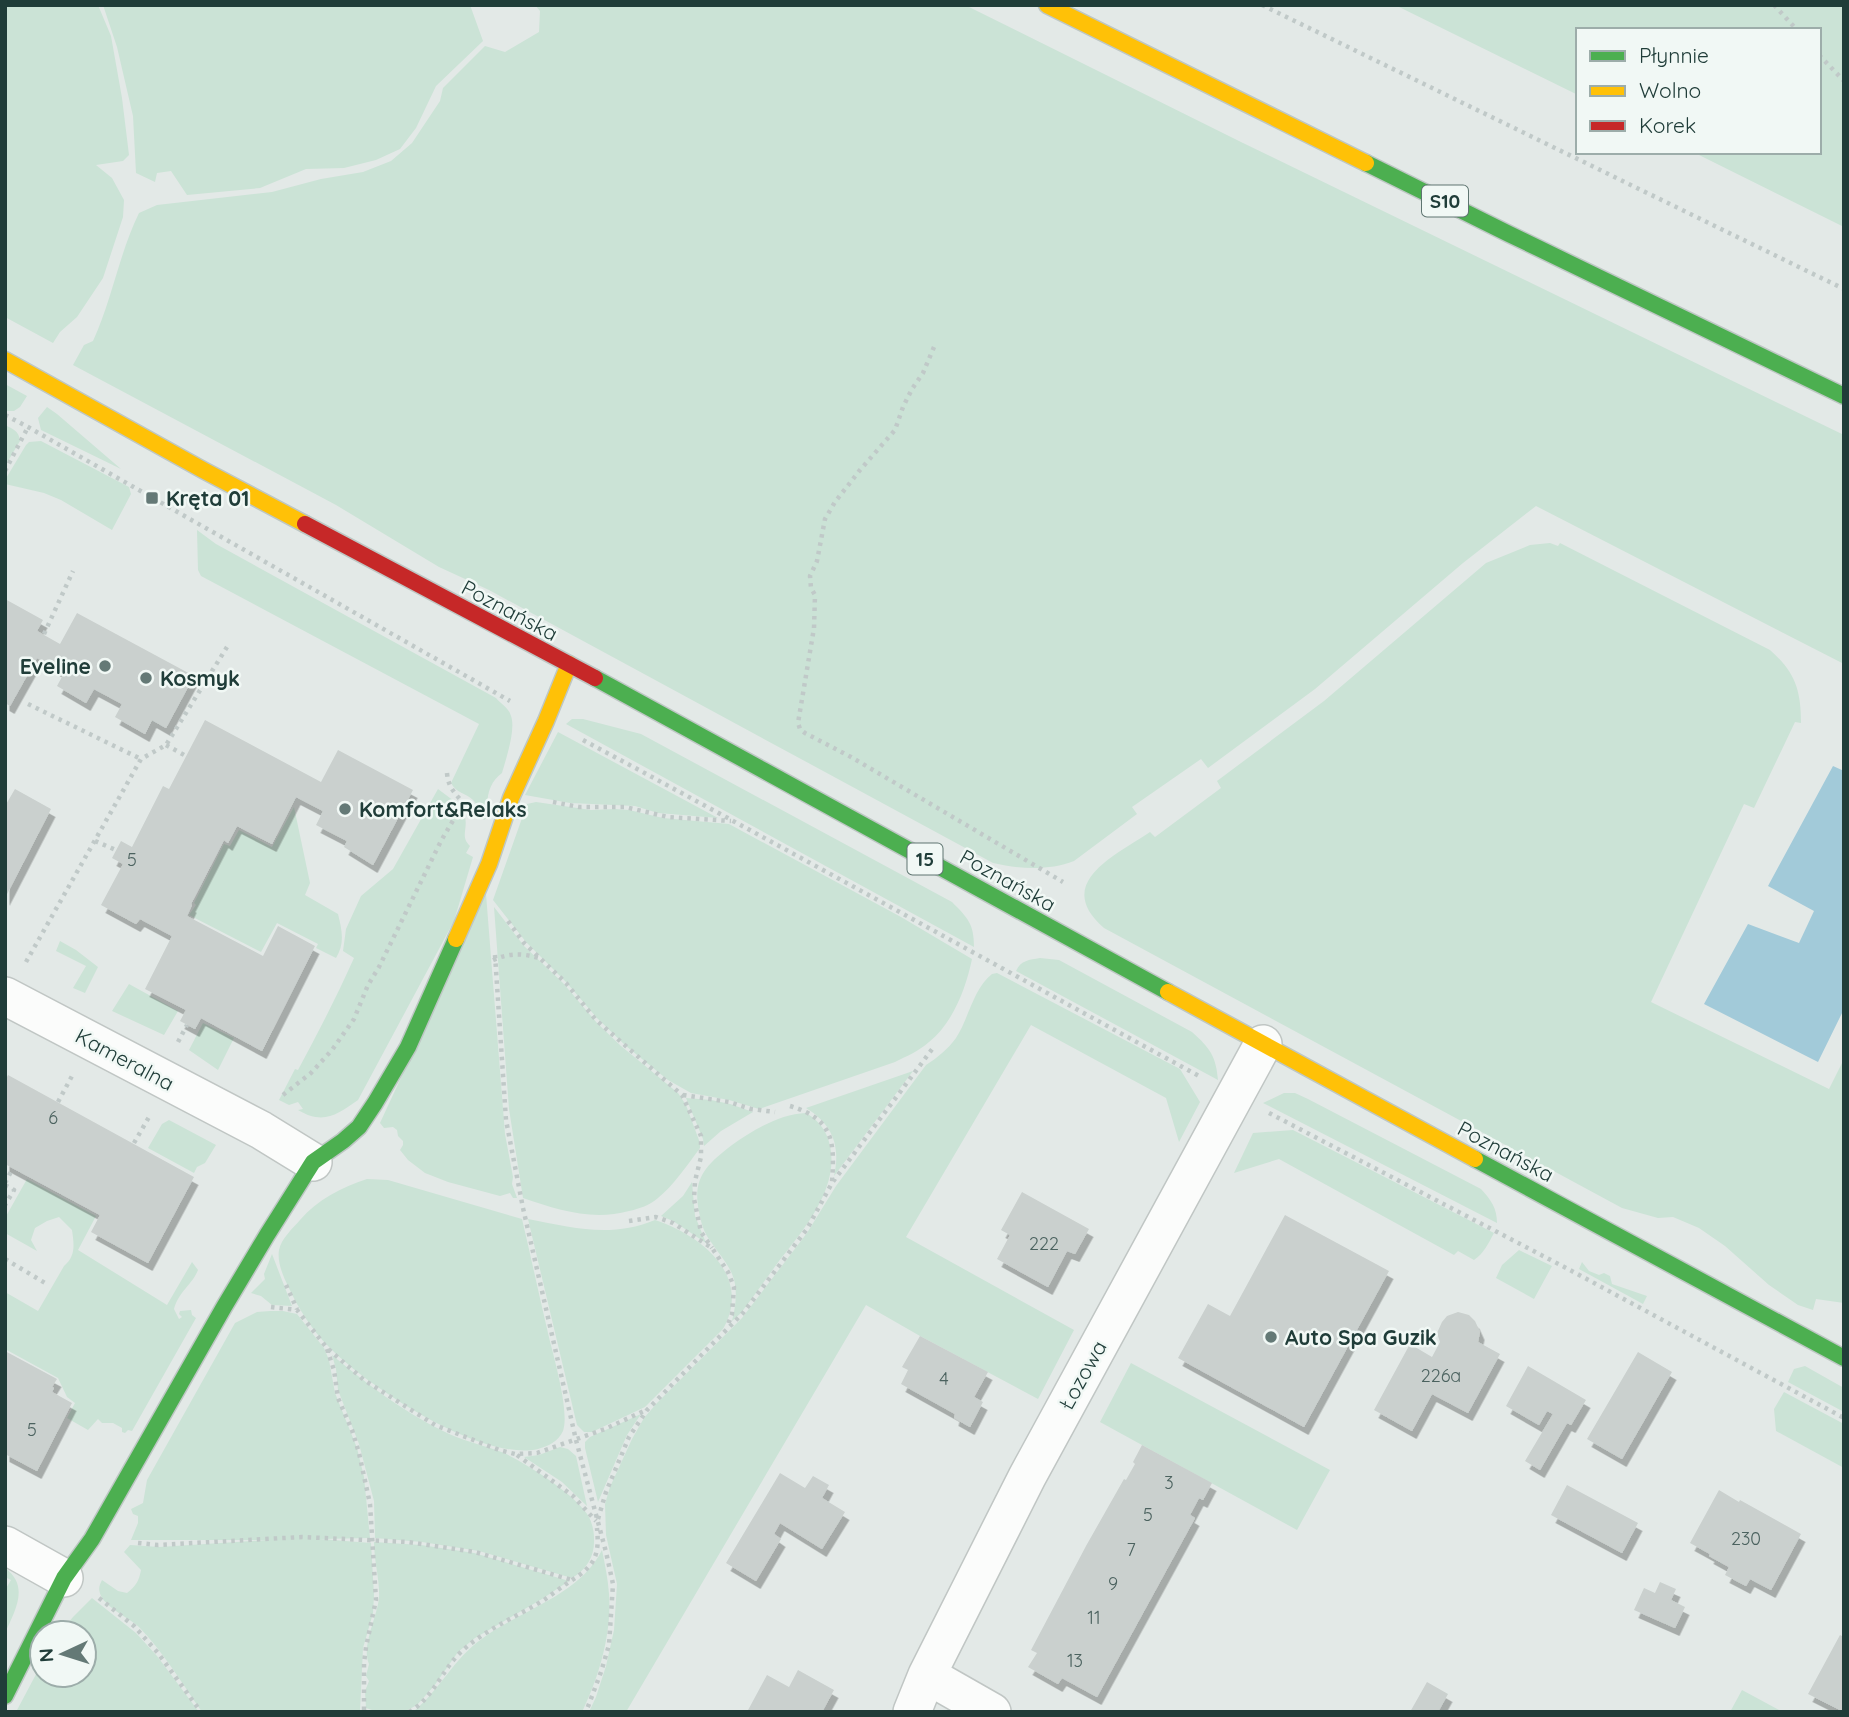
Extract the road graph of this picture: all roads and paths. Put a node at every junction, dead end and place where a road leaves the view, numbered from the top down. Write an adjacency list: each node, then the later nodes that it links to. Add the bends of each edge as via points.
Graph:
1 (1047, 5): 10 (main road, S10)
2 (1262, 5): 7 (path)
3 (1774, 5): 4 (path)
4 (1795, 28)
5 (1821, 57): 6 (path)
6 (1844, 81)
7 (1844, 289)
8 (934, 347): 30 (path, via 895,430 825,520 810,576 815,595 814,628 798,723 805,733)
9 (5, 360): 17 (main road, Poznańska / 15)
10 (1844, 396)
11 (5, 415): 12 (path)
12 (28, 426): 13 (path); 19 (path)
13 (5, 471)
14 (73, 571): 15 (path)
15 (44, 634)
16 (227, 647): 20 (path)
17 (569, 664): 19 (main road); 34 (main road, Poznańska / 15)
18 (28, 704): 22 (path)
19 (546, 721): 24 (main road); 26 (path)
20 (166, 745): 21 (path); 22 (path)
21 (186, 756)
22 (141, 760): 27 (path)
23 (447, 773): 25 (path, via 452,791)
24 (511, 798): 26 (path); 29 (main road)
25 (463, 803): 29 (path); 40 (path, via 354,1019 311,1073)
26 (736, 822): 38 (path)
27 (95, 841): 28 (path); 32 (path)
28 (116, 850)
29 (489, 863): 39 (path, via 491,901 524,943 596,1020); 47 (main road, via 408,1046 359,1127)
30 (1063, 882)
31 (494, 947): 62 (path, via 506,1120)
32 (8, 997): 47 (street, Kameralna)
33 (187, 1025): 35 (path)
34 (1263, 1044): 59 (main road, Poznańska / 15); 70 (street, Łozowa, via 1027,1477)
35 (175, 1048)
36 (933, 1048): 49 (path)
37 (76, 1069): 41 (path)
38 (1203, 1078)
39 (682, 1095): 44 (path); 53 (path, via 701,1136 694,1199 701,1232)
40 (277, 1100)
41 (58, 1102)
42 (790, 1106): 49 (path, via 815,1116 829,1135 834,1158)
43 (1262, 1109): 61 (path)
44 (775, 1112)
45 (150, 1116): 46 (path)
46 (134, 1143)
47 (313, 1162): 56 (main road)
48 (13, 1168): 50 (path)
49 (832, 1183): 57 (path, via 807,1229)
50 (5, 1184): 51 (path, via 14,1190)
51 (5, 1205)
52 (629, 1221): 53 (path, via 656,1217)
53 (712, 1248): 57 (path, via 734,1287)
54 (5, 1259): 55 (path)
55 (45, 1283)
56 (223, 1307): 58 (path, via 297,1310); 65 (main road)
57 (725, 1331): 60 (path)
58 (327, 1348): 63 (path, via 364,1380 435,1424); 66 (path, via 338,1398 359,1453)
59 (1844, 1358)
60 (647, 1410): 62 (path); 64 (path, via 628,1437)
61 (1844, 1418)
62 (576, 1440): 63 (path, via 537,1453); 64 (path)
63 (515, 1454): 64 (path, via 573,1496)
64 (597, 1521): 69 (path, via 597,1553); 75 (path, via 613,1584 611,1619 601,1672)
65 (92, 1539): 66 (path, via 158,1545 302,1537); 68 (main road)
66 (373, 1540): 69 (path, via 475,1552); 73 (path, via 376,1600 365,1655)
67 (14, 1550): 68 (street)
68 (66, 1575): 71 (main road); 72 (path, via 134,1626)
69 (572, 1580): 74 (path, via 460,1652 429,1694)
70 (927, 1675): 76 (street, Łozowa); 77 (street)
71 (5, 1696)
72 (201, 1712)
73 (364, 1712)
74 (409, 1712)
75 (586, 1712)
76 (912, 1712)
77 (992, 1712)

